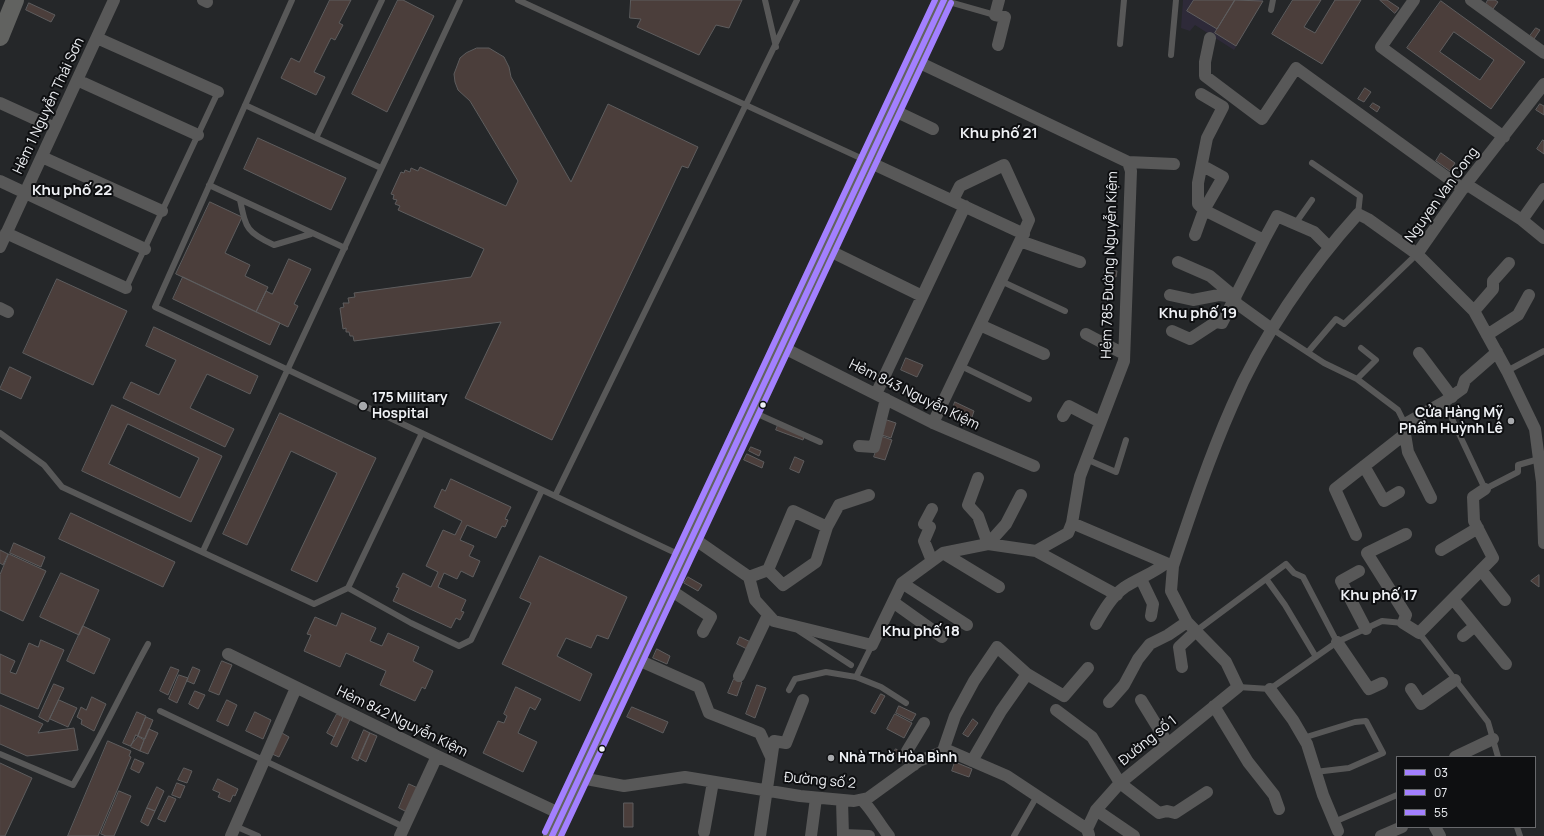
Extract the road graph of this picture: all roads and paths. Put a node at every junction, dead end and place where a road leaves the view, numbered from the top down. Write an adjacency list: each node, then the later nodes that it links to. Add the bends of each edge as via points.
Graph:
1 (15, 0): 18 (main road)
2 (114, 0): 19 (street, Hẻm 1 Nguyễn Thái Sơn)
3 (292, 0): 32 (lane)
4 (382, 0): 39 (lane)
5 (460, 0): 46 (lane)
6 (518, 0): 33 (lane)
7 (764, 0): 23 (lane)
8 (797, 0): 23 (lane)
9 (944, 0): 17 (lane); 26 (main road)
10 (999, 0): 17 (street)
11 (1124, 0): 21 (lane)
12 (1176, 0): 25 (lane)
13 (1273, 0): 16 (lane)
14 (1414, 0): 38 (street, via 1381,47)
15 (1471, 0): 24 (street)
16 (1271, 10)
17 (995, 15): 22 (street, via 1005,17)
18 (0, 37)
19 (97, 38): 27 (street, Hẻm 1 Nguyễn Thái Sơn); 29 (street)
20 (1210, 38): 49 (street, via 1205,76 1262,119 1296,68)
21 (1120, 44)
22 (998, 45)
23 (776, 47): 33 (lane)
24 (1544, 53)
25 (1170, 56)
26 (916, 61): 34 (main road); 42 (street, Hẻm 785 Đường Nguyễn Kiệm)
27 (77, 80): 35 (street, Hẻm 1 Nguyễn Thái Sơn); 37 (street)
28 (1544, 84): 38 (street, Nguyen Van Cong)
29 (218, 92): 37 (lane)
30 (1201, 94): 45 (street, via 1223,107 1207,138)
31 (0, 103): 35 (street)
32 (246, 105): 39 (lane); 48 (lane)
33 (747, 106): 41 (lane); 125 (lane)
34 (893, 110): 36 (street); 41 (main road)
35 (55, 128): 40 (street, Hẻm 1 Nguyễn Thái Sơn)
36 (933, 130)
37 (198, 135): 57 (lane)
38 (1504, 137): 49 (street, Nguyen Van Cong)
39 (316, 138): 46 (lane)
40 (42, 157): 51 (street, Hẻm 1 Nguyễn Thái Sơn); 57 (street)
41 (869, 162): 53 (street); 71 (main road)
42 (1128, 162): 44 (street); 96 (street, Hẻm 785 Đường Nguyễn Kiệm, via 1131,171)
43 (1312, 163): 58 (lane, via 1360,196)
44 (1174, 164)
45 (1202, 166): 56 (street, via 1198,183 1198,204); 56 (street, via 1223,177)
46 (381, 168): 69 (lane)
47 (0, 182): 51 (street)
48 (209, 185): 52 (lane); 98 (lane, via 155,307)
49 (1464, 187): 59 (street); 72 (street, Nguyen Van Cong)
50 (1544, 189): 59 (street)
51 (25, 193): 61 (street, Hẻm 1 Nguyễn Thái Sơn); 70 (street)
52 (240, 200): 62 (lane); 62 (lane, via 246,225 257,237 274,245)
53 (953, 200): 55 (street); 64 (street, via 960,186 1004,164 1029,220)
54 (1312, 200): 60 (lane)
55 (965, 206): 64 (street); 80 (street)
56 (1204, 210): 63 (street); 66 (street)
57 (162, 211): 70 (lane)
58 (1358, 214): 67 (street); 72 (street)
59 (1522, 220): 65 (street)
60 (1295, 224): 66 (street, via 1277,216); 67 (street, via 1314,232)
61 (6, 233): 68 (street, Hẻm 1 Nguyễn Thái Sơn); 77 (street)
62 (311, 234): 69 (lane)
63 (1195, 235)
64 (1022, 238): 73 (street); 76 (street)
65 (1544, 238)
66 (1264, 240): 81 (street)
67 (1329, 246): 85 (street)
68 (0, 247)
69 (345, 248): 98 (lane)
70 (145, 249): 77 (lane)
71 (828, 250): 80 (street); 89 (main road)
72 (1417, 254): 83 (street, Nguyen Van Cong); 92 (lane, via 1344,324 1336,319)
73 (1080, 262)
74 (1178, 262): 81 (street, via 1210,276)
75 (1509, 263): 83 (street, via 1494,281 1493,289)
76 (1001, 281): 82 (lane); 84 (street)
77 (126, 288)
78 (1170, 295): 81 (street, via 1193,300 1219,295)
79 (1530, 295): 88 (street, via 1518,315)
80 (922, 296): 101 (street)
81 (1235, 297): 85 (street, via 1236,303); 86 (street, via 1222,323 1216,322 1190,339)
82 (1065, 311)
83 (1474, 311): 88 (street, Nguyen Van Cong)
84 (980, 325): 95 (street); 97 (street)
85 (1272, 329): 92 (lane); 142 (street, via 1232,405)
86 (1172, 331)
87 (1086, 334): 96 (street)
88 (1487, 335): 93 (street, Nguyen Van Cong)
89 (782, 347): 101 (street, Hẻm 843 Nguyễn Kiệm); 104 (main road)
90 (1361, 348): 100 (lane, via 1376,360)
91 (1544, 351): 99 (lane)
92 (1308, 352): 100 (lane)
93 (1497, 352): 99 (street, Nguyen Van Cong); 103 (street, via 1465,380 1462,389)
94 (1419, 353): 103 (street)
95 (1044, 354)
96 (1124, 354): 106 (street, Hẻm 785 Đường Nguyễn Kiệm)
97 (961, 366): 102 (lane); 107 (street)
98 (287, 369): 111 (lane); 137 (lane)
99 (1507, 371): 109 (street, Nguyen Van Cong)
100 (1357, 379): 108 (lane, via 1398,410)
101 (881, 397): 107 (street, Hẻm 843 Nguyễn Kiệm); 114 (street, via 874,447)
102 (1030, 399)
103 (1448, 400): 108 (street); 120 (lane)
104 (752, 411): 113 (lane); 133 (main road)
105 (1063, 416): 106 (street, via 1069,406)
106 (1100, 422): 115 (street, Hẻm 785 Đường Nguyễn Kiệm)
107 (933, 423): 117 (street, Hẻm 843 Nguyễn Kiệm)
108 (1405, 429): 118 (street); 126 (street, via 1408,452)
109 (1539, 429): 116 (street, Nguyen Van Cong)
110 (0, 433): 137 (lane, via 44,465 62,487)
111 (422, 433): 121 (lane); 151 (lane)
112 (1126, 440): 115 (lane, via 1116,472)
113 (820, 442)
114 (859, 446)
115 (1086, 459): 128 (street, Hẻm 785 Đường Nguyễn Kiệm, via 1080,476)
116 (1541, 460): 120 (lane, via 1518,465 1518,472); 134 (street, Nguyen Van Cong)
117 (1034, 466)
118 (1364, 466): 122 (street, via 1384,501); 132 (street, via 1335,489)
119 (978, 478): 135 (street, via 968,505 978,516)
120 (1485, 488): 130 (street, via 1473,497 1474,520)
121 (542, 490): 125 (lane); 151 (lane, via 471,640 460,646 411,623)
122 (1399, 492)
123 (869, 495): 129 (street, via 839,505)
124 (1020, 495): 135 (street, via 1006,524)
125 (555, 496): 140 (lane)
126 (1431, 498)
127 (932, 509): 141 (street, via 924,524 930,527 924,541)
128 (1072, 523): 138 (street, via 1068,533); 142 (street)
129 (827, 527): 143 (street, via 816,562 783,585); 143 (street, via 793,511)
130 (1478, 528): 136 (street); 144 (street, via 1493,558)
131 (1406, 534): 160 (street, via 1367,553 1406,616)
132 (1356, 535)
133 (693, 538): 140 (main road); 146 (street)
134 (1544, 543)
135 (988, 544): 138 (street); 139 (street)
136 (1441, 550)
137 (203, 551): 151 (lane, via 314,604)
138 (1036, 551): 153 (street)
139 (943, 553): 141 (street); 150 (street)
140 (684, 557): 152 (main road)
141 (932, 561): 149 (street)
142 (1169, 564): 147 (street); 159 (street, via 1172,591)
143 (768, 570): 146 (street)
144 (1481, 570): 154 (street); 155 (street)
145 (1359, 571): 165 (street, via 1341,581)
146 (749, 577): 157 (street, via 755,600)
147 (1141, 578): 153 (street); 158 (street, via 1153,604)
148 (1267, 580): 166 (lane); 171 (lane, via 1286,564 1294,574 1303,577); 175 (lane)
149 (902, 583): 156 (street); 163 (street)
150 (999, 587)
151 (348, 588)
152 (669, 589): 167 (street, via 711,617); 176 (main road)
153 (1117, 595): 161 (street, via 1110,601)
154 (1453, 599): 164 (street); 168 (street)
155 (1505, 600)
156 (893, 602): 170 (street); 173 (street)
157 (768, 615): 162 (street, via 774,621); 182 (street)
158 (1151, 616)
159 (1187, 622): 166 (street); 193 (street, via 1168,636 1150,644 1138,659 1124,685)
160 (1403, 623): 165 (lane, via 1382,621); 168 (street)
161 (1096, 624)
162 (790, 625): 173 (street); 178 (lane)
163 (967, 625)
164 (1475, 626): 169 (street); 177 (street)
165 (1366, 629): 171 (lane)
166 (1196, 631): 179 (street, via 1179,647); 186 (street, via 1226,662)
167 (703, 632)
168 (1419, 633): 184 (lane)
169 (1463, 636)
170 (942, 637)
171 (1337, 642): 175 (lane); 185 (street, via 1368,689)
172 (148, 644): 203 (lane, via 73,785)
173 (872, 645): 183 (lane)
174 (228, 654): 187 (street, Hẻm 842 Nguyễn Kiệm)
175 (1316, 657): 188 (lane)
176 (636, 659): 207 (street, via 699,686 709,713 760,734); 212 (main road)
177 (1506, 664)
178 (851, 665)
179 (1182, 667)
180 (1088, 668): 181 (street, via 1064,696)
181 (1027, 674): 202 (street, via 997,647 955,716); 209 (street, via 1001,711)
182 (739, 676)
183 (856, 678): 190 (lane, via 826,672 795,679); 194 (lane, via 881,687)
184 (1455, 680): 189 (street, via 1421,704); 200 (lane, via 1488,722)
185 (1382, 683)
186 (1238, 687): 188 (lane); 195 (street, Đường số 1)
187 (296, 688): 204 (street, Hẻm 842 Nguyễn Kiệm); 208 (street)
188 (1270, 689): 199 (street)
189 (1411, 689)
190 (789, 690)
191 (803, 700): 207 (street, via 786,743 774,741)
192 (1141, 700): 201 (street)
193 (1109, 702)
194 (906, 703)
195 (1214, 706): 201 (street, Đường số 1); 222 (street, via 1248,762 1274,795)
196 (1056, 710): 214 (street, via 1092,737)
197 (160, 711): 208 (lane)
198 (924, 723): 210 (street, via 907,751)
199 (1303, 738): 211 (street); 211 (lane, via 1366,721 1383,753 1349,768)
200 (1493, 739): 205 (street); 206 (lane)
201 (1168, 744): 214 (street, Đường số 1)
202 (943, 751): 209 (street, via 947,750); 210 (street, Đường số 2)
203 (0, 754)
204 (436, 756): 224 (street, Hẻm 842 Nguyễn Kiệm); 227 (street)
205 (1457, 756)
206 (1498, 756)
207 (771, 757): 215 (street)
208 (264, 760): 226 (street); 227 (lane)
209 (972, 761): 217 (street, via 1007,776)
210 (914, 765): 221 (street, Đường số 2)
211 (1315, 772): 228 (street)
212 (581, 778): 213 (street, Đường số 2, via 624,786 685,777); 224 (main road)
213 (713, 782): 215 (street, Đường số 2); 229 (street)
214 (1120, 783): 216 (street, via 1159,813 1175,813); 223 (street, Đường số 1)
215 (768, 791): 219 (street, Đường số 2); 235 (street)
216 (1207, 792)
217 (1037, 796): 230 (street); 238 (lane)
218 (1396, 796): 228 (lane)
219 (816, 798): 220 (street, Đường số 2); 236 (street)
220 (842, 800): 221 (street, Đường số 2); 232 (street)
221 (862, 800): 231 (street, via 872,810)
222 (1279, 809)
223 (1096, 810): 230 (street, Đường số 1); 239 (street)
224 (563, 815): 234 (main road)
225 (1400, 828): 240 (street)
226 (233, 831): 233 (lane)
227 (402, 831)
228 (1337, 831)
229 (704, 832)
230 (1088, 832)
231 (884, 833)
232 (843, 835): 237 (street)
233 (258, 836)
234 (552, 836)
235 (761, 836)
236 (811, 836)
237 (869, 836)
238 (1014, 836)
239 (1134, 836)
240 (1381, 836)

